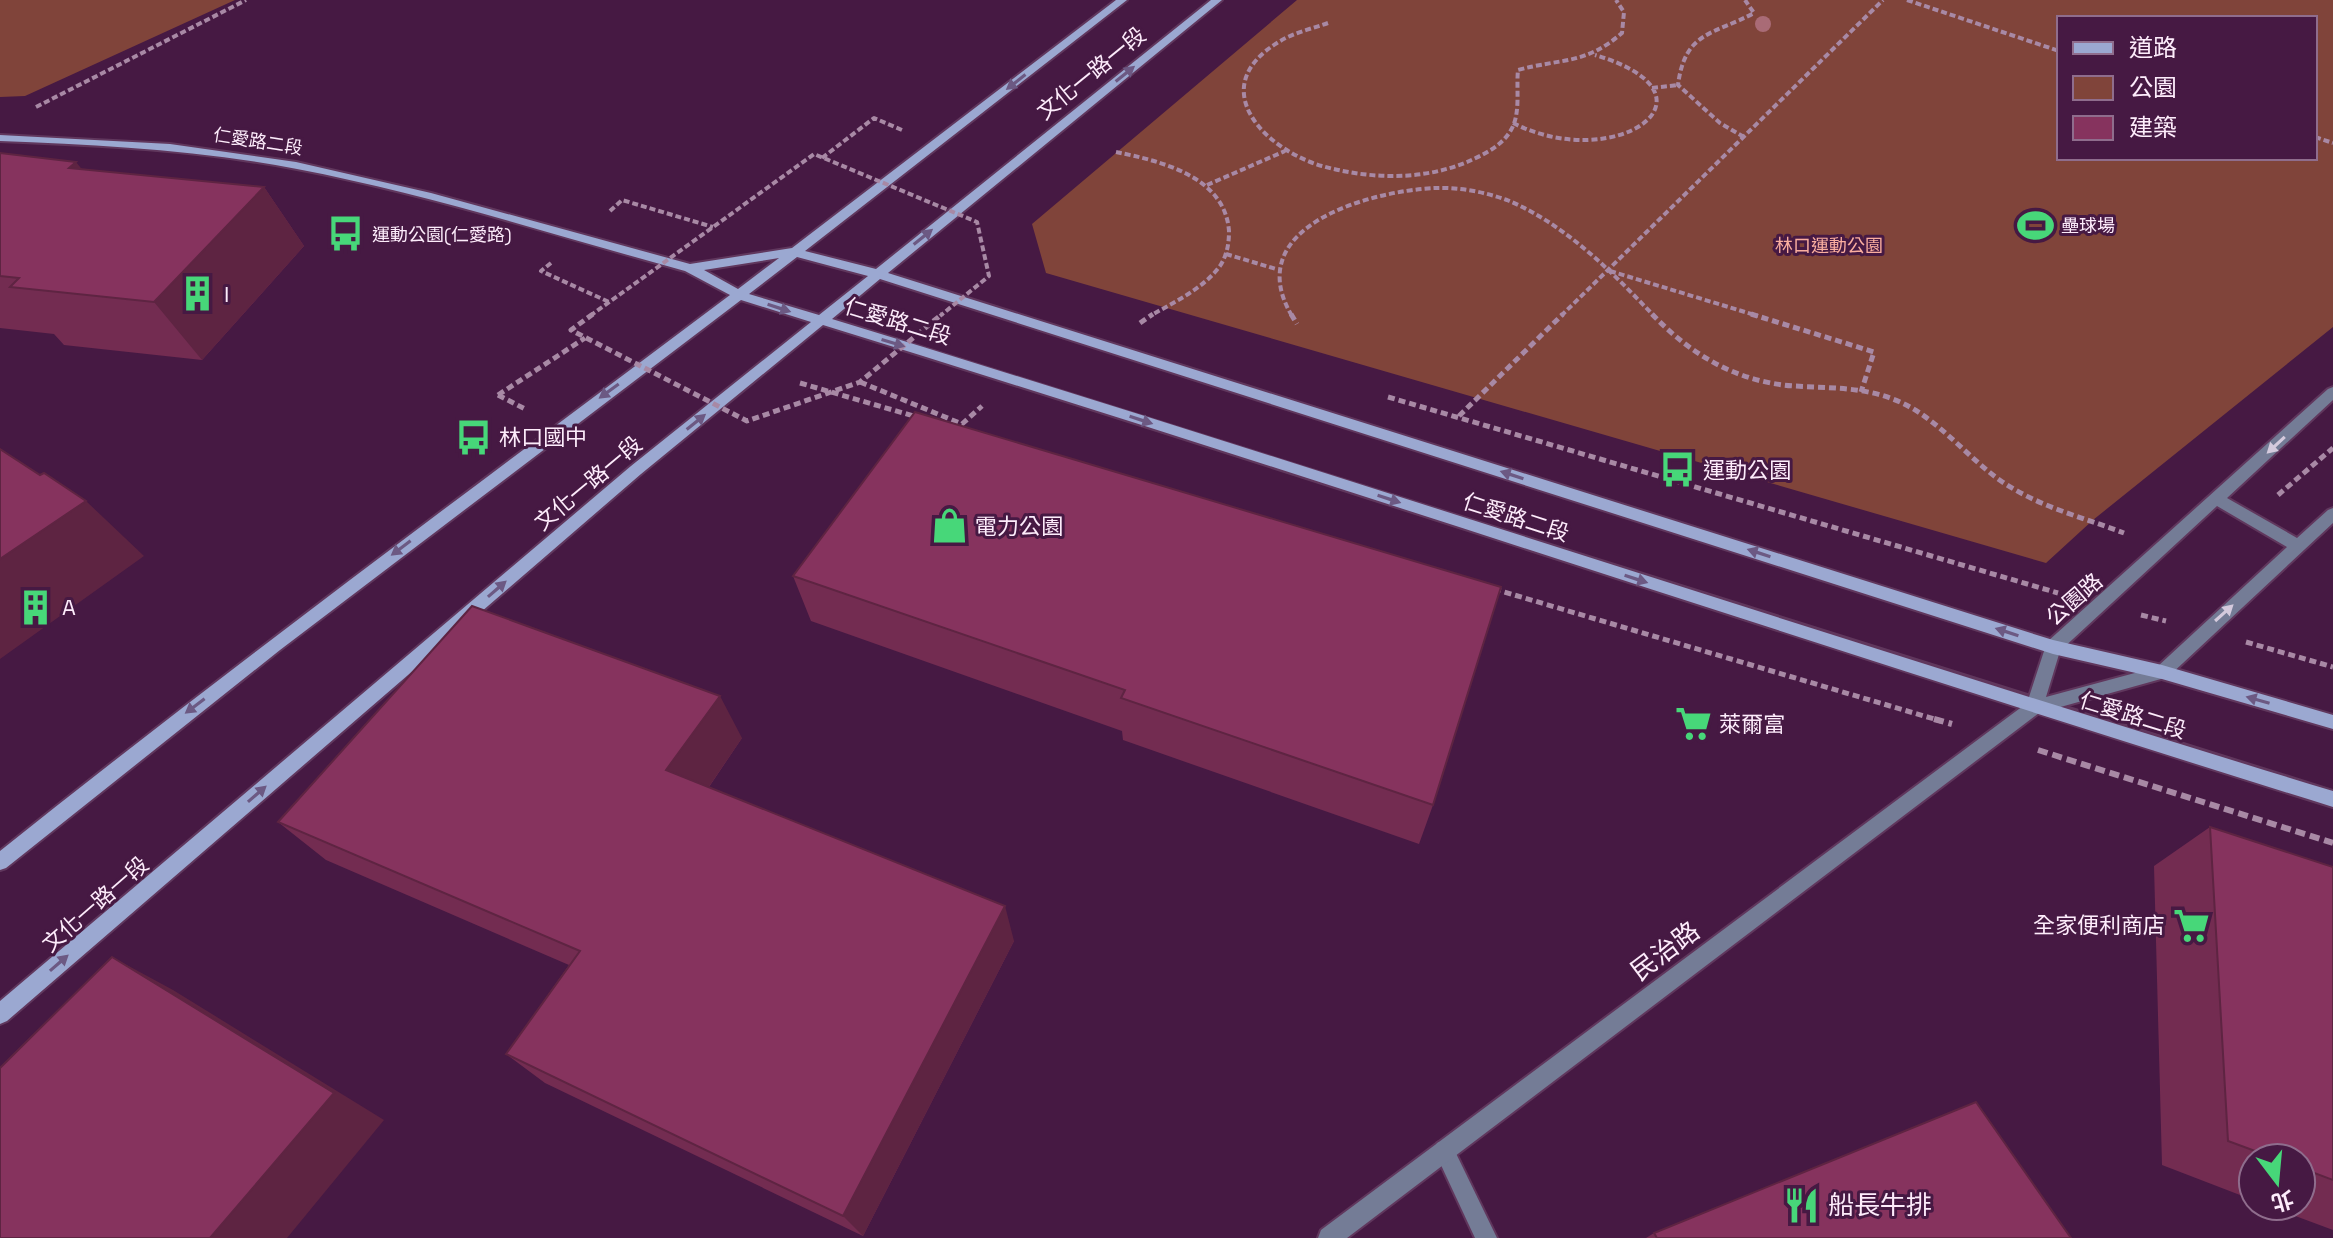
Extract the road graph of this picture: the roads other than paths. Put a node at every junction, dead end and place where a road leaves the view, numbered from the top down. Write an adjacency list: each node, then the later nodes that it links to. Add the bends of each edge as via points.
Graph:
1 (1122, 0): 4 (main road, 文化一路一段, one-way to 4)
2 (1217, 0): 6 (main road, 文化一路一段, one-way to 2)
3 (0, 138): 5 (main road, 仁愛路二段, via 187,150 336,174)
4 (793, 252): 5 (main road, 仁愛路二段); 6 (main road, 仁愛路二段); 7 (main road, 文化一路一段)
5 (690, 268): 7 (main road, 仁愛路二段)
6 (877, 274): 8 (main road, 文化一路一段); 13 (main road, 仁愛路二段, one-way to 6)
7 (739, 295): 8 (main road, 仁愛路二段, one-way to 8); 18 (main road, 文化一路一段, one-way to 18, via 157,735)
8 (818, 320): 15 (main road, 仁愛路二段, one-way to 15); 19 (main road, 文化一路一段, one-way to 8)
9 (2333, 392): 10 (street, 公園路, one-way to 10)
10 (2217, 499): 12 (street); 13 (street, 公園路)
11 (2333, 514): 12 (street)
12 (2297, 546): 14 (street, one-way to 12)
13 (2053, 647): 14 (main road, 仁愛路二段); 15 (street, 公園路)
14 (2162, 672): 15 (street); 16 (main road, 仁愛路二段, one-way to 14)
15 (2034, 707): 17 (main road, 仁愛路二段); 20 (street, 民治路)
16 (2333, 722)
17 (2333, 799)
18 (0, 862)
19 (0, 1014)
20 (1444, 1150): 21 (street, 民治路); 22 (street)
21 (1329, 1238)
22 (1486, 1238)

